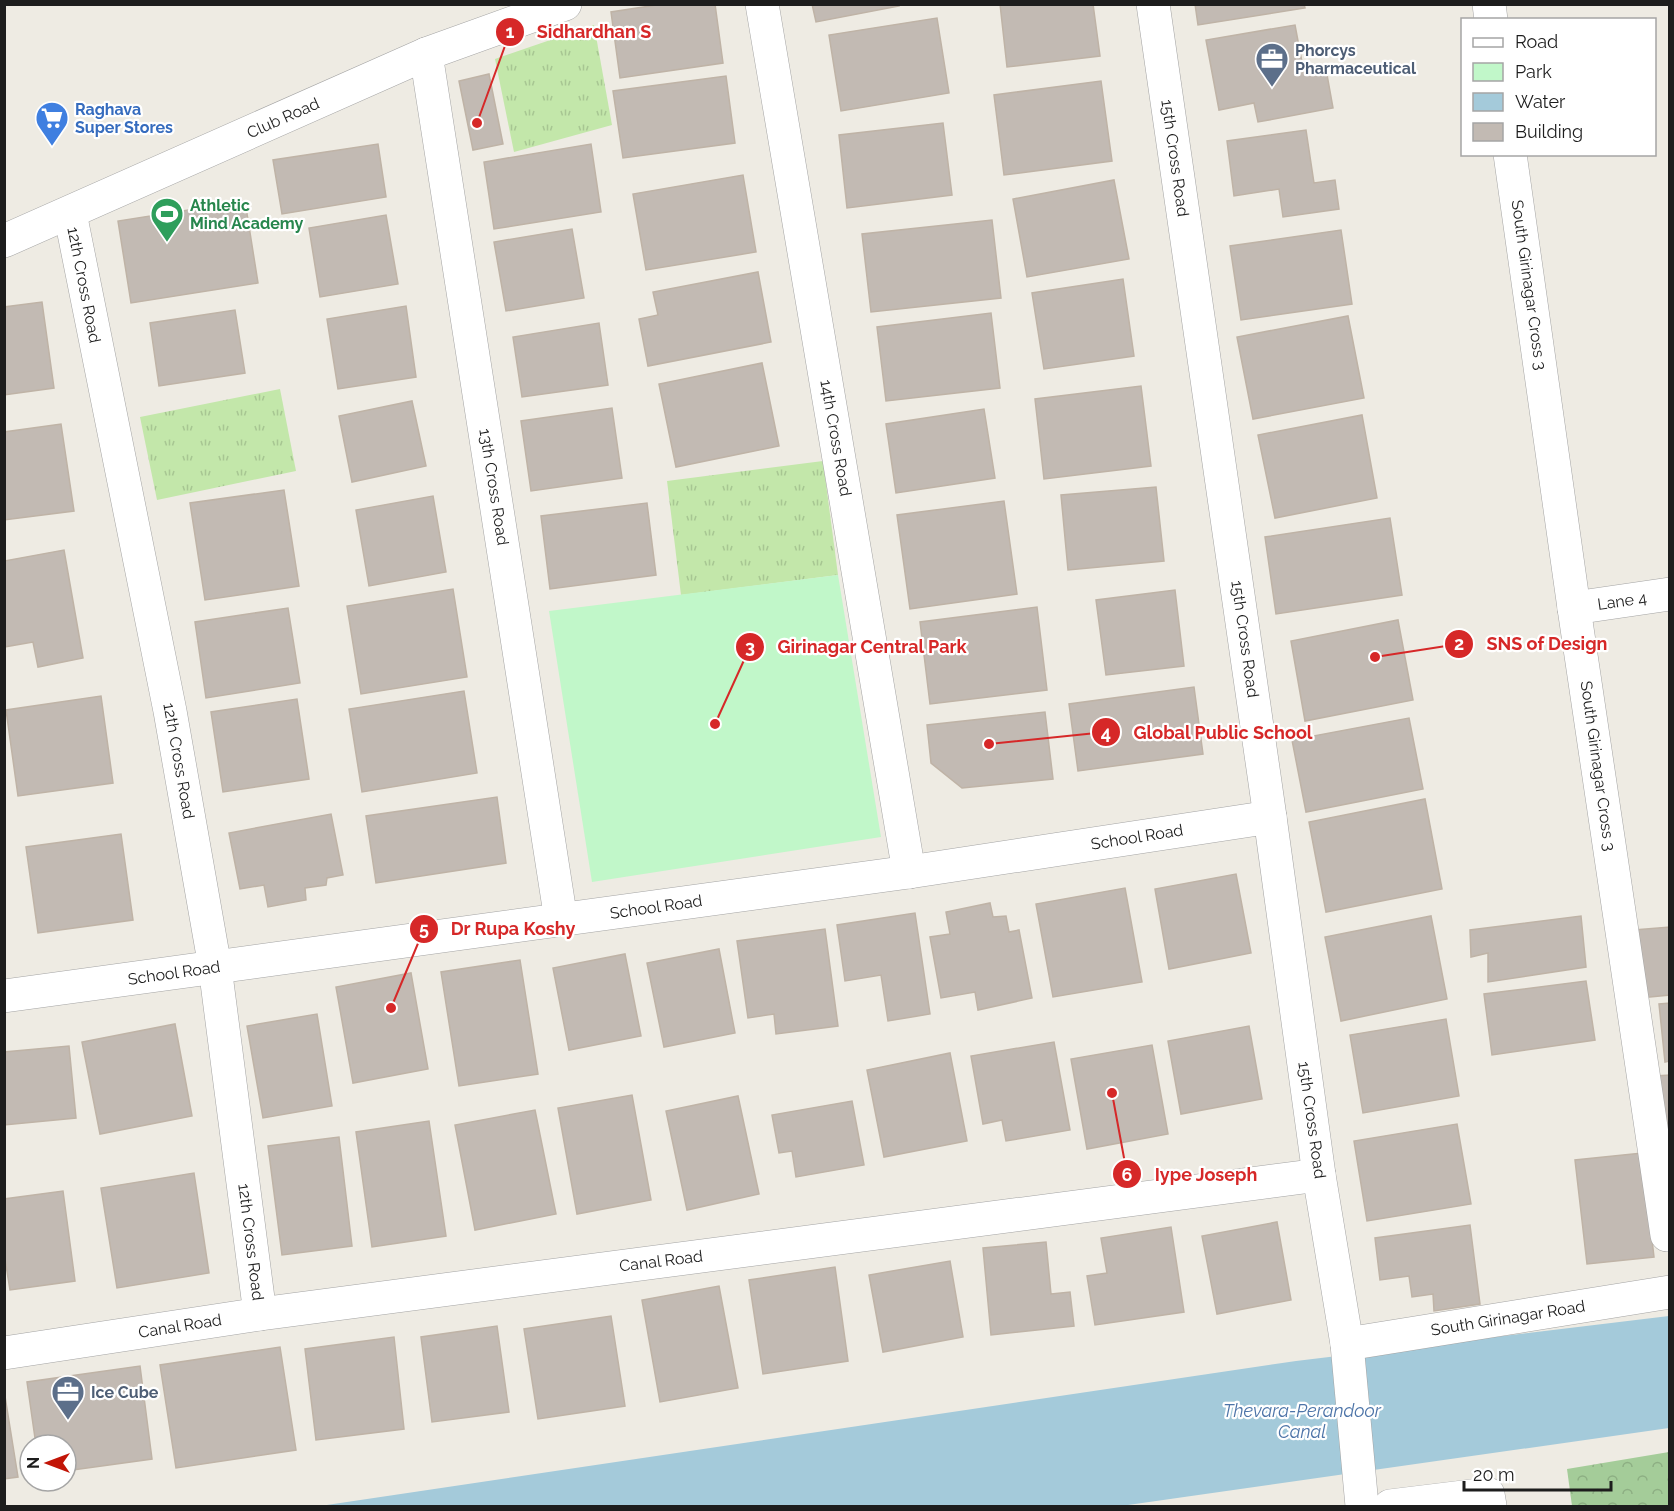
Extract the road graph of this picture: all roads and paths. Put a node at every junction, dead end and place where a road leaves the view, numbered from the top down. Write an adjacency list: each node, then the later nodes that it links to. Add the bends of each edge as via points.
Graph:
1 (565, 4): 4 (street, Club Road)
2 (762, 4): 11 (street, 14th Cross Road)
3 (1153, 4): 10 (street, 15th Cross Road)
4 (426, 54): 6 (street, Club Road); 12 (street, 13th Cross Road)
5 (1510, 156): 9 (street, South Girinagar Cross 3)
6 (70, 213): 7 (street, Club Road); 13 (street, 12th Cross Road, via 170,711)
7 (4, 241)
8 (1670, 594): 9 (street, Lane 4)
9 (1574, 608): 16 (street, South Girinagar Cross 3)
10 (1270, 817): 11 (street, School Road); 15 (street, 15th Cross Road)
11 (909, 872): 12 (street, School Road)
12 (561, 920): 13 (street, School Road)
13 (215, 967): 14 (street, School Road); 18 (street, 12th Cross Road)
14 (4, 996)
15 (1319, 1175): 18 (street, Canal Road); 19 (street, 15th Cross Road)
16 (1669, 1240)
17 (1670, 1292): 19 (street, South Girinagar Road)
18 (260, 1314): 20 (street, Canal Road)
19 (1347, 1344): 22 (street, 15th Cross Road)
20 (4, 1353)
21 (1489, 1500): 23 (street)
22 (1362, 1506)
23 (1390, 1506)

